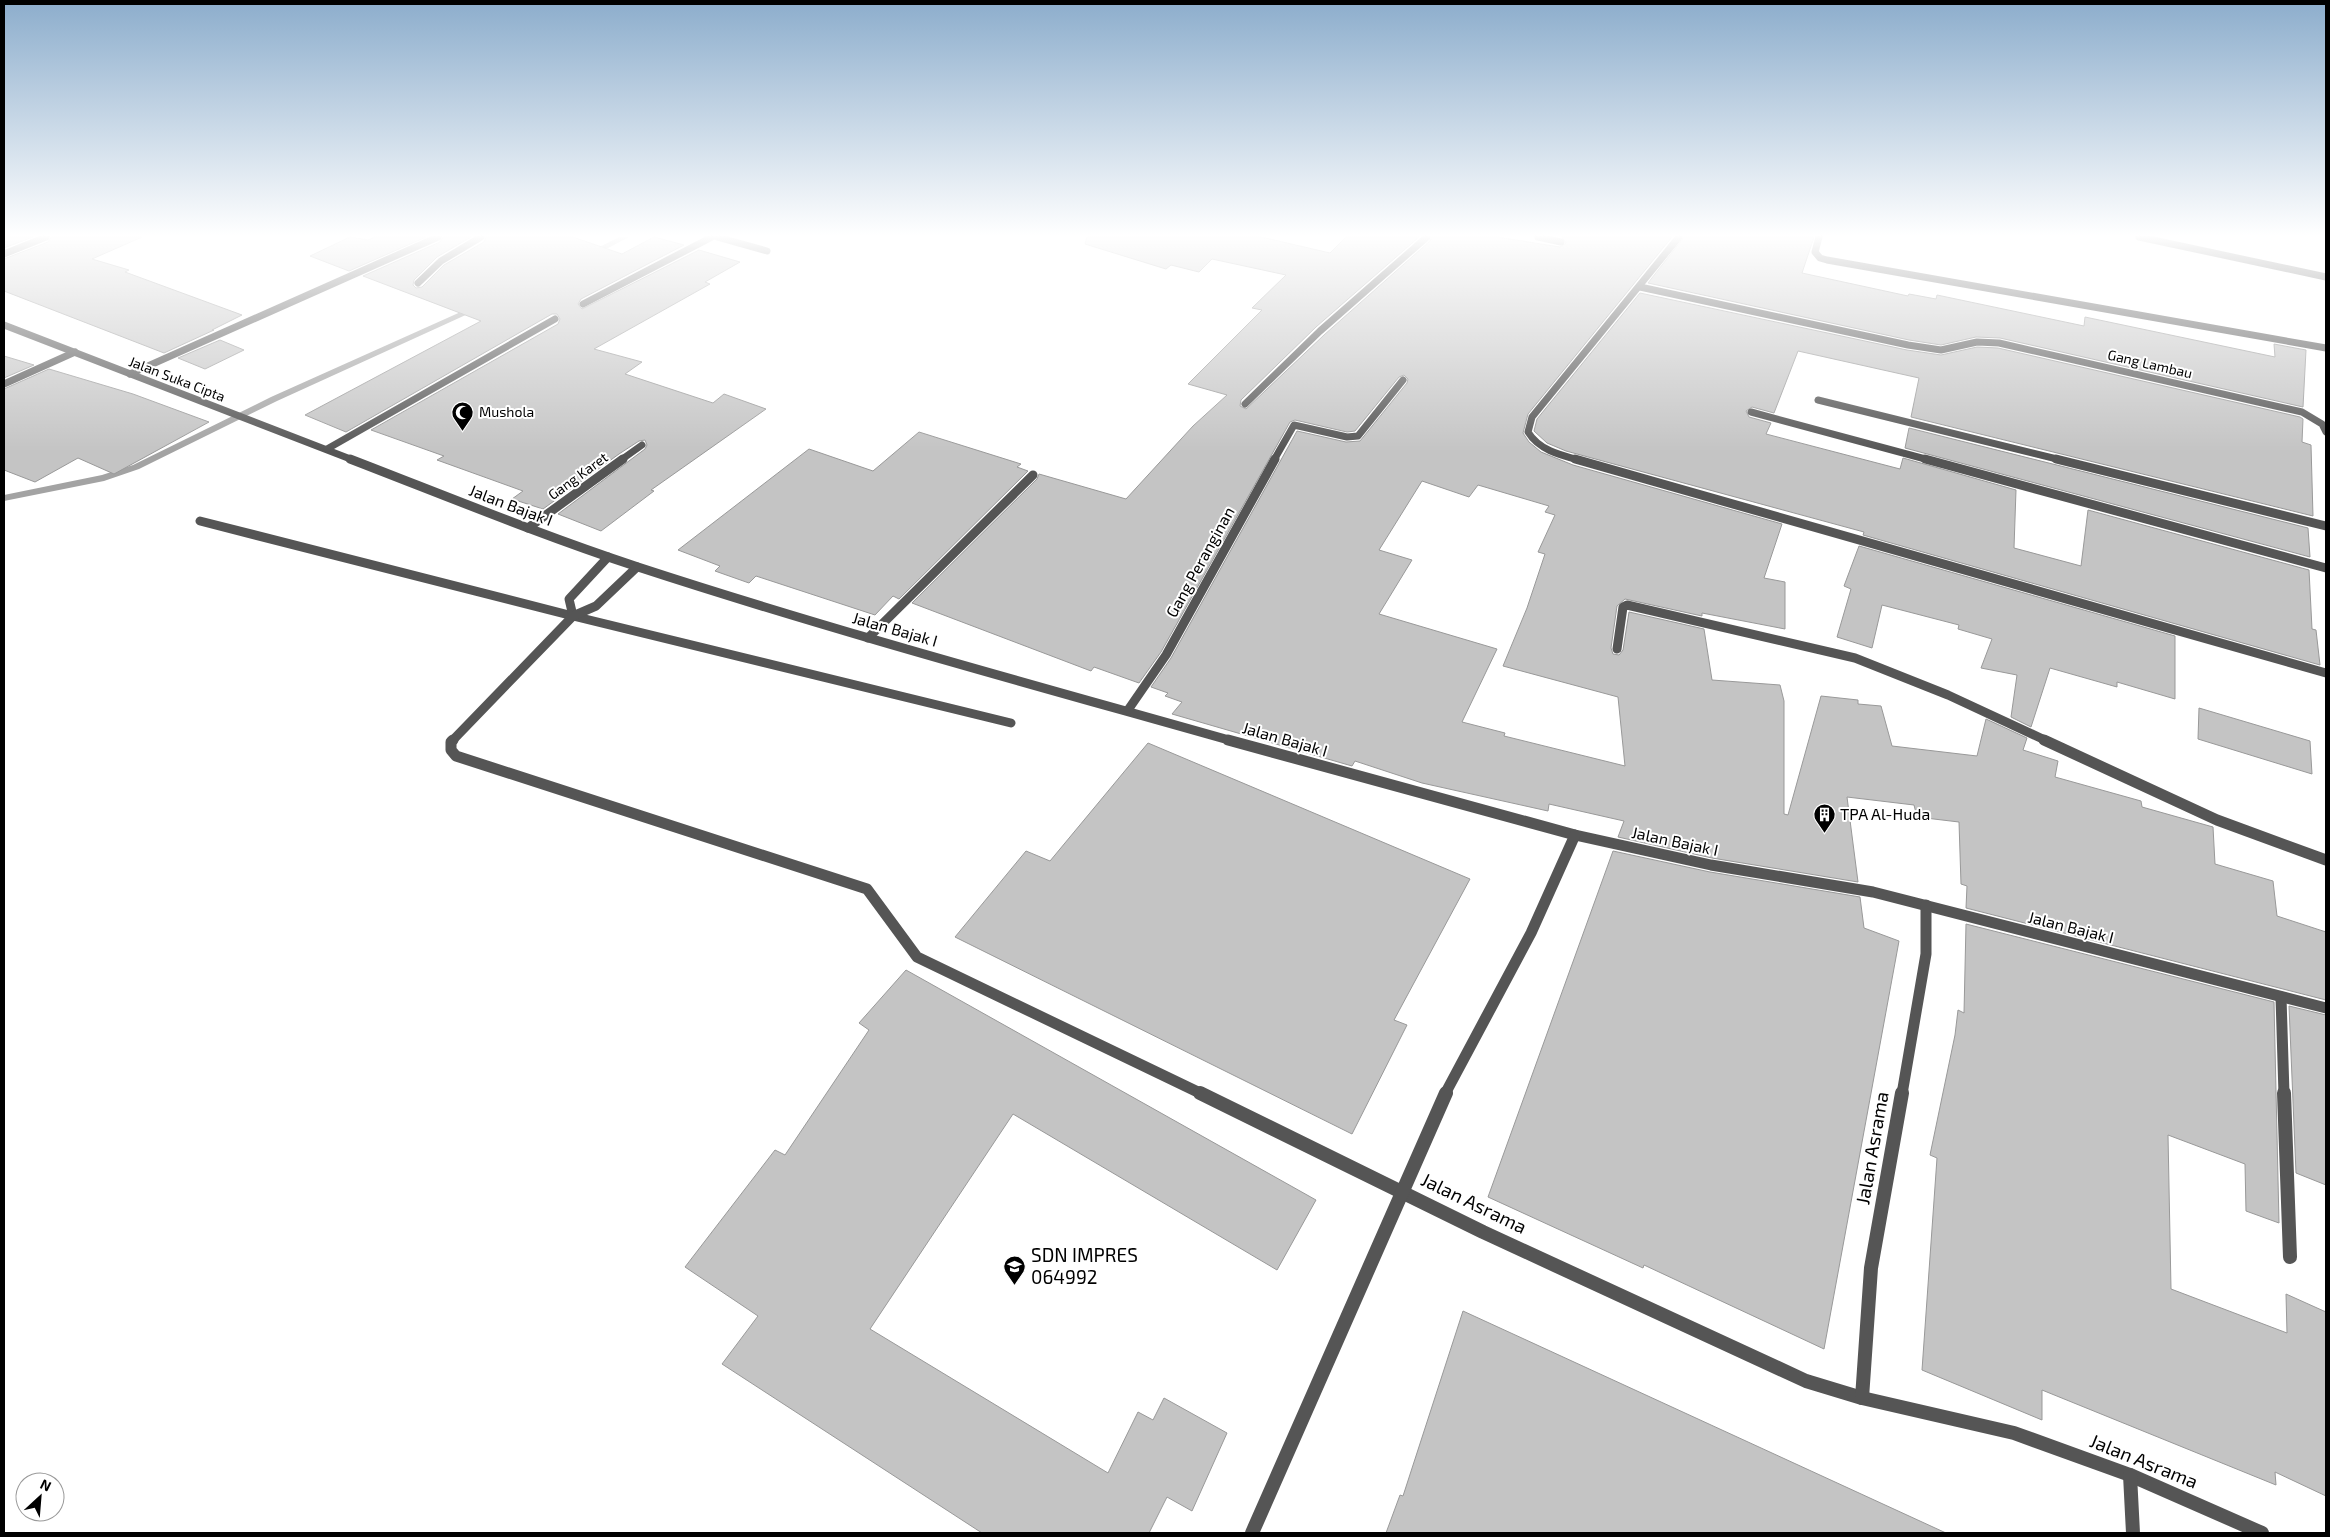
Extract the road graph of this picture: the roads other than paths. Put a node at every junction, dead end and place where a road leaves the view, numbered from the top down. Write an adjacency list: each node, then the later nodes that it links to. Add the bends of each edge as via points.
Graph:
1 (277, 309): 10 (street)
2 (1345, 309): 14 (street)
3 (1622, 309): 30 (street, via 1532,417 1528,432 1534,442 1557,454)
4 (1740, 309): 17 (street, Gang Lambau, via 1941,350 1977,342 1999,343 2302,412 2322,424)
5 (2103, 309): 8 (street)
6 (556, 319): 19 (street)
7 (4, 325): 9 (street, Jalan Suka Cipta)
8 (2326, 348)
9 (75, 352): 10 (street, Jalan Suka Cipta); 12 (street)
10 (130, 374): 16 (street, Jalan Suka Cipta)
11 (1403, 380): 31 (street, Gang Peranginan, via 1358,436 1347,437 1294,425 1166,655)
12 (4, 384)
13 (1818, 400): 22 (street)
14 (1245, 404)
15 (1751, 412): 26 (street)
16 (256, 423): 19 (street, Jalan Bajak I)
17 (2326, 432)
18 (642, 445): 23 (street, Gang Karet)
19 (327, 450): 23 (street, Jalan Bajak I)
20 (1033, 475): 28 (street)
21 (200, 521): 27 (street)
22 (2326, 526)
23 (528, 528): 24 (street, Jalan Bajak I)
24 (608, 557): 25 (street, Jalan Bajak I); 27 (street, via 569,599)
25 (637, 567): 27 (street, via 596,606); 28 (street, Jalan Bajak I)
26 (2326, 568)
27 (573, 616): 32 (street); 38 (street, via 451,742 451,750 456,756 867,889 917,956)
28 (868, 638): 31 (street, Jalan Bajak I)
29 (1617, 649): 34 (street, via 1627,605 1855,658 1948,695 2216,820)
30 (2326, 673)
31 (1128, 710): 33 (street, Jalan Bajak I, via 1392,786)
32 (1012, 722)
33 (1575, 834): 35 (street, Jalan Bajak I, via 1711,865 1873,892); 38 (street, Jalan Asrama, via 1531,933 1445,1094)
34 (2326, 860)
35 (1926, 905): 36 (street, Jalan Bajak I); 40 (street, Jalan Asrama, via 1926,954 1871,1268)
36 (2281, 997): 37 (street, Jalan Bajak I); 39 (street)
37 (2326, 1008)
38 (1403, 1191): 40 (street, Jalan Asrama, via 1483,1232 1806,1381); 42 (street)
39 (2290, 1258)
40 (1862, 1398): 41 (street, Jalan Asrama, via 2014,1432)
41 (2130, 1475): 43 (street); 44 (street, Jalan Asrama)
42 (1252, 1533)
43 (2133, 1533)
44 (2262, 1533)

